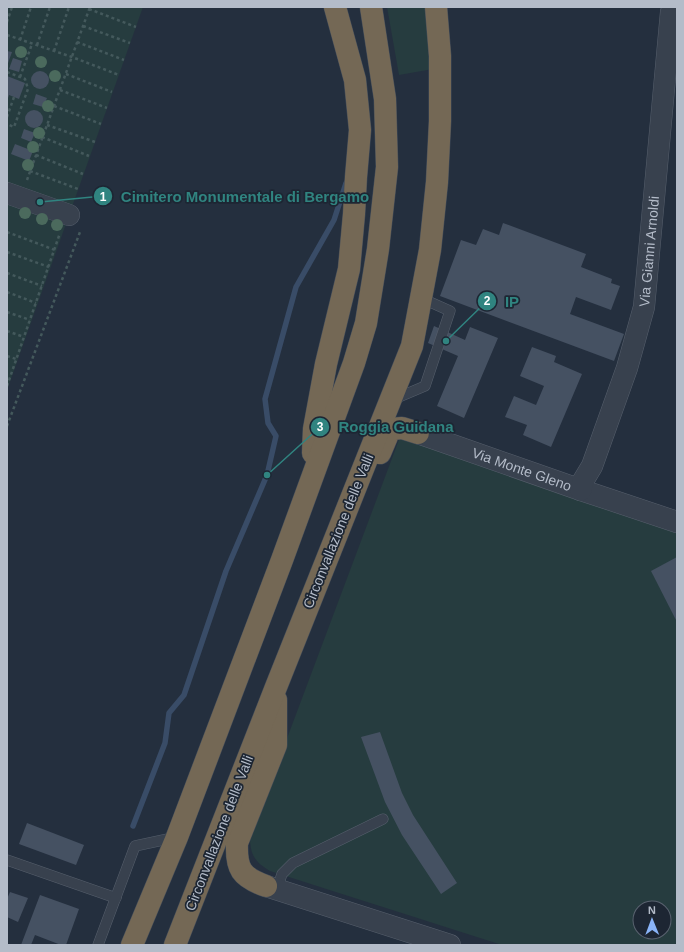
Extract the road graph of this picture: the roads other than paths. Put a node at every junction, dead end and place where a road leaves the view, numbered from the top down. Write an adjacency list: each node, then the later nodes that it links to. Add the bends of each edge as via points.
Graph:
1 (327, 7): 6 (highway, via 347,81)
2 (335, 7): 6 (highway, via 356,80 360,130)
3 (371, 7): 12 (highway, via 385,99 387,159 378,249 366,323)
4 (436, 7): 9 (highway, Circonvallazione delle Valli, via 440,56 437,182 430,250)
5 (671, 12): 13 (street, Via Gianni Arnoldi, via 644,307 627,368 592,466)
6 (356, 177): 12 (highway, via 348,269 314,429)
7 (14, 195): 8 (street)
8 (65, 223)
9 (421, 298): 10 (highway, Circonvallazione delle Valli, via 412,346); 10 (lane, via 450,311 425,386)
10 (390, 401): 15 (highway, Circonvallazione delle Valli)
11 (418, 433): 13 (street, Via Monte Gleno); 15 (highway, via 398,428 392,429 388,434 355,519)
12 (312, 474): 18 (highway)
13 (582, 485): 14 (street, Via Monte Gleno)
14 (677, 522)
15 (334, 541): 16 (highway, Circonvallazione delle Valli)
16 (276, 687): 20 (highway, via 276,746 237,843 237,856 245,876); 24 (highway, Circonvallazione delle Valli)
17 (383, 819): 20 (lane, via 293,863)
18 (177, 837): 21 (lane, via 135,846); 23 (highway)
19 (7, 860): 21 (lane)
20 (271, 887): 25 (street)
21 (116, 898): 22 (lane)
22 (98, 945)
23 (132, 945)
24 (175, 945)
25 (450, 945)

